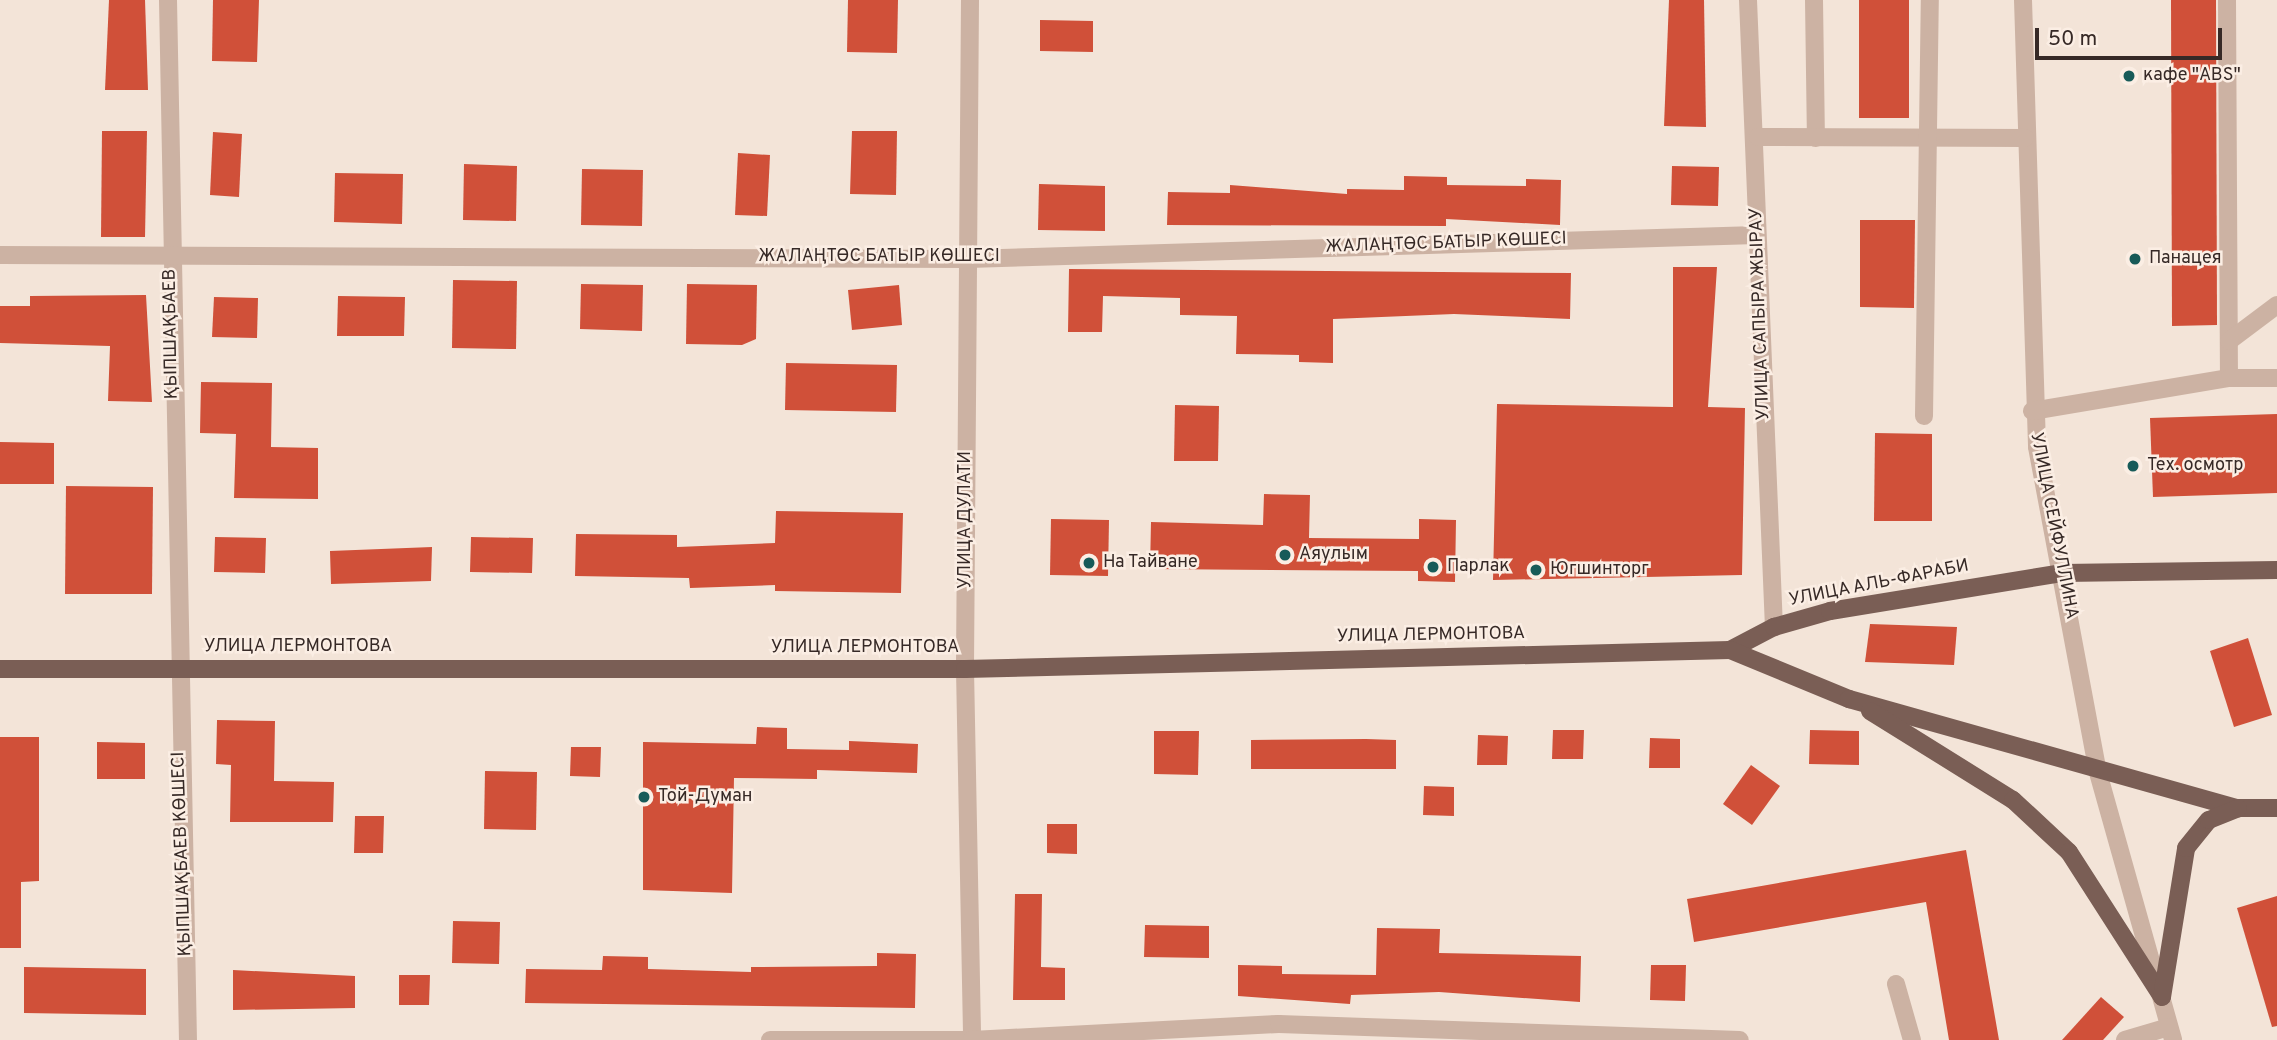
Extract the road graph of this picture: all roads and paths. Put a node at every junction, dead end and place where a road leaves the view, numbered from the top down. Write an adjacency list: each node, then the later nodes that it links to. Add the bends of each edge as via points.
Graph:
1 (168, 0): 13 (street, ҚЫПШАҚБАЕВ)
2 (970, 0): 15 (street, УЛИЦА ДУЛАТИ)
3 (1748, 0): 8 (street, УЛИЦА САПЫРА ЖЫРАУ)
4 (1814, 0): 9 (street)
5 (1930, 0): 11 (street)
6 (2023, 0): 10 (street, УЛИЦА СЕЙФУЛЛИНА)
7 (2227, 0): 17 (street)
8 (1758, 137): 9 (street); 12 (street, УЛИЦА САПЫРА ЖЫРАУ)
9 (1816, 138): 11 (street)
10 (2025, 138): 11 (street); 20 (street, УЛИЦА СЕЙФУЛЛИНА)
11 (1932, 141): 21 (street)
12 (1757, 234): 15 (street, ЖАЛАҢТӨС БАТЫР КӨШЕСІ); 24 (street, УЛИЦА САПЫРА ЖЫРАУ)
13 (171, 251): 14 (street, ЖАЛАҢТӨС БАТЫР КӨШЕСІ); 15 (street, ЖАЛАҢТӨС БАТЫР КӨШЕСІ); 26 (street, ҚЫПШАҚБАЕВ)
14 (0, 255)
15 (968, 259): 28 (street, УЛИЦА ДУЛАТИ)
16 (2277, 305): 17 (street)
17 (2229, 341): 18 (street)
18 (2229, 378): 19 (street); 20 (street)
19 (2277, 379)
20 (2032, 411): 23 (street, УЛИЦА СЕЙФУЛЛИНА)
21 (1924, 416)
22 (2277, 570): 23 (main road, УЛИЦА АЛЬ-ФАРАБИ)
23 (2063, 572): 24 (main road, УЛИЦА АЛЬ-ФАРАБИ, via 1908,596); 30 (street, УЛИЦА СЕЙФУЛЛИНА)
24 (1774, 627): 25 (main road, УЛИЦА АЛЬ-ФАРАБИ)
25 (1730, 650): 28 (main road, УЛИЦА ЛЕРМОНТОВА); 29 (main road)
26 (177, 668): 27 (main road, УЛИЦА ЛЕРМОНТОВА); 28 (main road, УЛИЦА ЛЕРМОНТОВА); 37 (street, ҚЫПШАҚБАЕВ КӨШЕСІ)
27 (0, 669)
28 (965, 669): 39 (street, УЛИЦА ДУЛАТИ)
29 (1849, 699): 30 (main road); 34 (main road, via 2013,800 2069,852)
30 (2097, 769): 31 (main road); 34 (street, УЛИЦА СЕЙФУЛЛИНА)
31 (2238, 808): 32 (main road); 34 (main road, via 2209,820 2186,848)
32 (2277, 808)
33 (1896, 984): 41 (street)
34 (2162, 997): 36 (street, УЛИЦА СЕЙФУЛЛИНА)
35 (1279, 1032): 39 (street); 40 (street)
36 (2171, 1034): 42 (street)
37 (188, 1040)
38 (770, 1040): 39 (street)
39 (972, 1040)
40 (1740, 1040)
41 (1912, 1040)
42 (2125, 1040)

